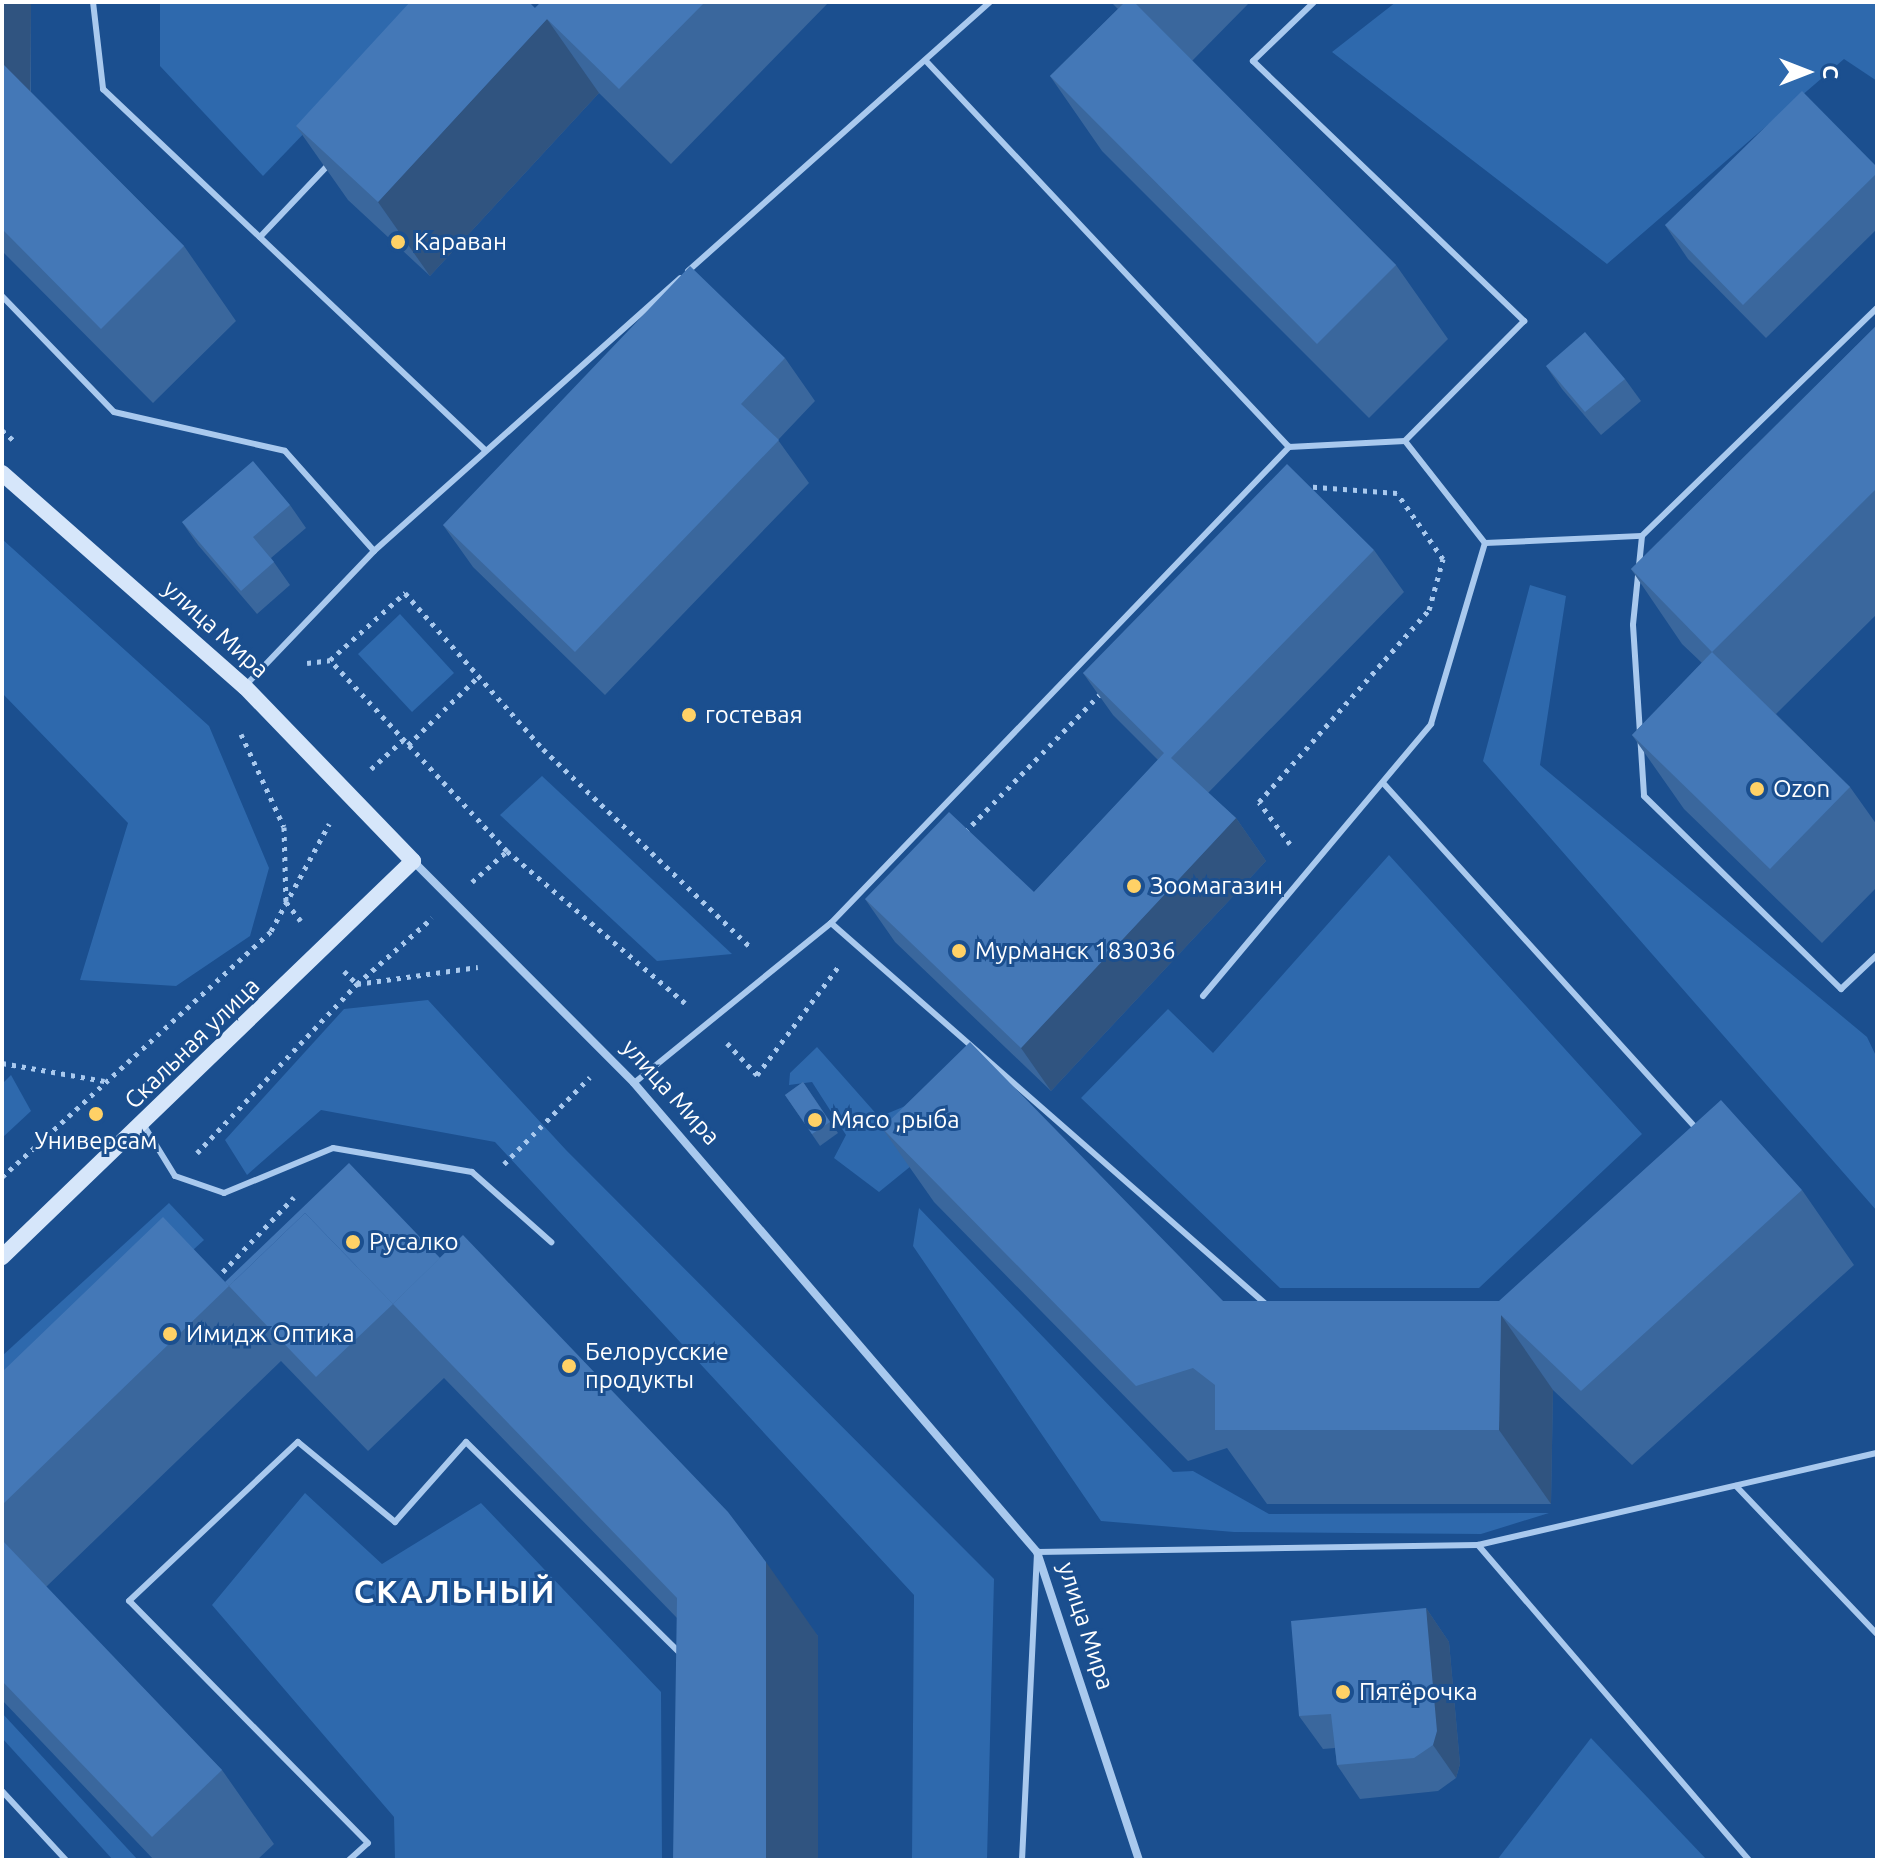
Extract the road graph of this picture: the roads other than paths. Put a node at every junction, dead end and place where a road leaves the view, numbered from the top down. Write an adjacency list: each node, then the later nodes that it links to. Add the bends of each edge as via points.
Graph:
1 (93, 2): 6 (lane, via 103,89)
2 (990, 2): 4 (lane)
3 (1314, 2): 9 (lane, via 1253,61 1524,321)
4 (926, 61): 10 (lane); 11 (lane)
5 (334, 158): 6 (lane)
6 (260, 237): 11 (lane)
7 (2, 296): 15 (lane, via 114,412 285,451)
8 (1877, 308): 13 (lane)
9 (1405, 441): 10 (lane); 14 (lane)
10 (1289, 447): 19 (lane)
11 (485, 450): 15 (lane)
12 (2, 473): 16 (street, улица Мира)
13 (1642, 536): 14 (lane); 20 (lane, via 1633,625 1644,796 1841,989)
14 (1485, 543): 17 (lane, via 1431,724)
15 (374, 551): 16 (lane)
16 (245, 687): 18 (street, улица Мира)
17 (1384, 784): 21 (lane); 24 (lane)
18 (413, 861): 22 (street, улица Мира); 23 (street, Скальная улица)
19 (831, 923): 22 (lane); 27 (lane)
20 (1877, 955)
21 (1203, 996)
22 (634, 1083): 31 (street, улица Мира)
23 (143, 1124): 25 (lane, via 175,1176 224,1193 333,1148 472,1172); 26 (street, Скальная улица)
24 (1707, 1139)
25 (551, 1242)
26 (2, 1257)
27 (1276, 1312)
28 (1877, 1453): 29 (lane)
29 (1736, 1486): 30 (lane); 32 (lane)
30 (1478, 1545): 31 (lane); 39 (lane)
31 (1037, 1552): 37 (lane); 38 (street, улица Мира)
32 (1877, 1634)
33 (689, 1662): 36 (lane, via 466,1442 395,1522 298,1442 129,1601 368,1843)
34 (2, 1791): 35 (lane)
35 (66, 1860)
36 (349, 1860)
37 (1022, 1860)
38 (1139, 1860)
39 (1749, 1860)

